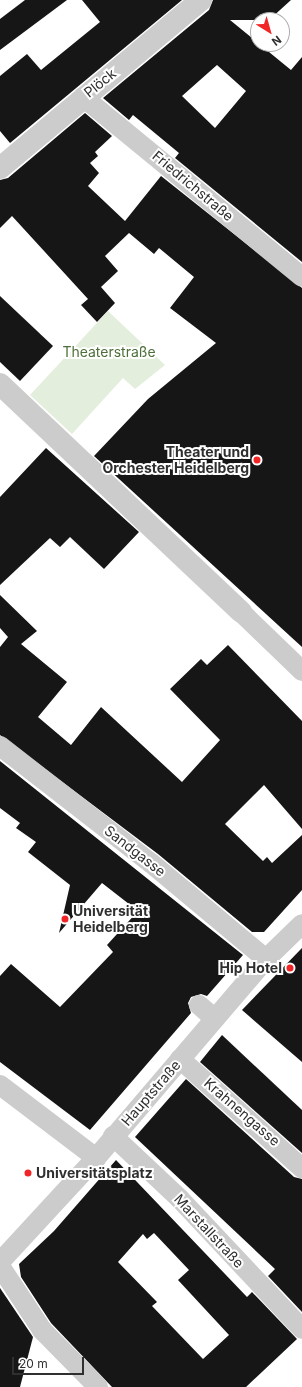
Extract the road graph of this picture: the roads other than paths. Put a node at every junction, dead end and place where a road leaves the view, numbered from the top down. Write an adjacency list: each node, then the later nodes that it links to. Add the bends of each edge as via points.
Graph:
1 (201, 0): 2 (street, Plöck)
2 (83, 97): 3 (street, Plöck); 4 (street, Friedrichstraße)
3 (0, 168)
4 (302, 277)
5 (0, 384): 6 (street)
6 (241, 612): 7 (street)
7 (302, 671)
8 (0, 746): 10 (street, Sandgasse, via 157,868)
9 (302, 924): 10 (street, Hauptstraße)
10 (266, 959): 12 (street, Hauptstraße)
11 (199, 1005): 12 (street)
12 (214, 1018): 13 (street, Hauptstraße)
13 (180, 1059): 15 (street, Hauptstraße); 17 (street, Krahnengasse)
14 (0, 1085): 16 (street)
15 (113, 1136): 16 (street, Hauptstraße); 20 (street, Marstallstraße, via 180,1199)
16 (96, 1158): 18 (street, Hauptstraße)
17 (302, 1168)
18 (0, 1262)
19 (0, 1266): 21 (street, via 42,1330)
20 (302, 1329)
21 (95, 1386)

